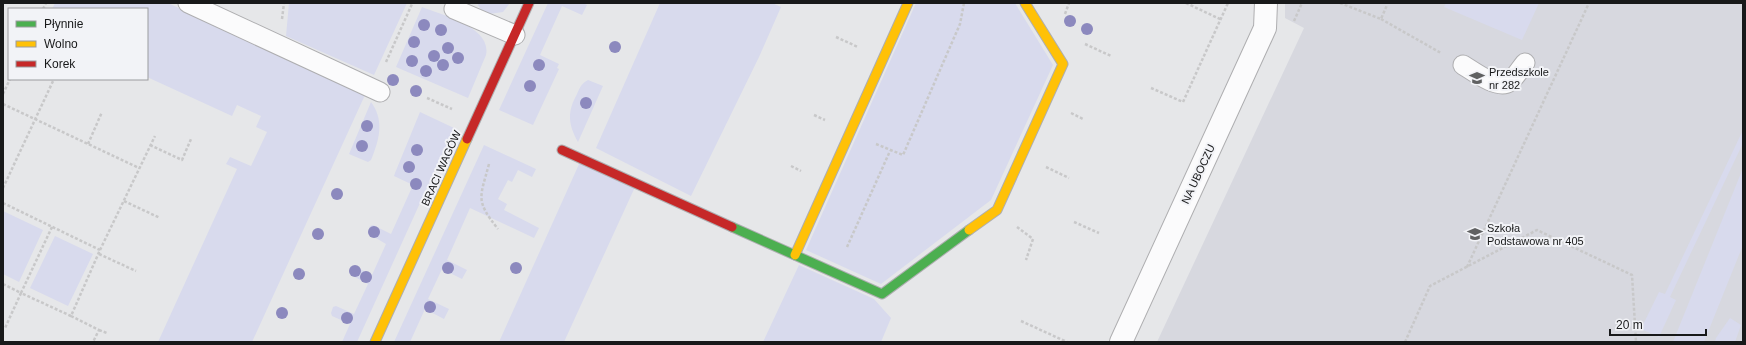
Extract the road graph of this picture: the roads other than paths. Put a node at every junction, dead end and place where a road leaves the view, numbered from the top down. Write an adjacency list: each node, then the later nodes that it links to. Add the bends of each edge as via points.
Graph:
1 (188, 3): 10 (lane)
2 (457, 3): 7 (lane, via 454,9)
3 (529, 3): 7 (street, BRACI WAGÓW)
4 (908, 3): 12 (street)
5 (1025, 3): 12 (street, via 1063,64 997,210 882,294)
6 (1266, 3): 14 (street, NA UBOCZU, via 1265,28)
7 (515, 35): 13 (street, BRACI WAGÓW)
8 (1525, 63): 9 (lane, via 1508,83 1500,84)
9 (1463, 65)
10 (380, 92)
11 (562, 150): 12 (street)
12 (795, 255)
13 (375, 342)
14 (1120, 342)

